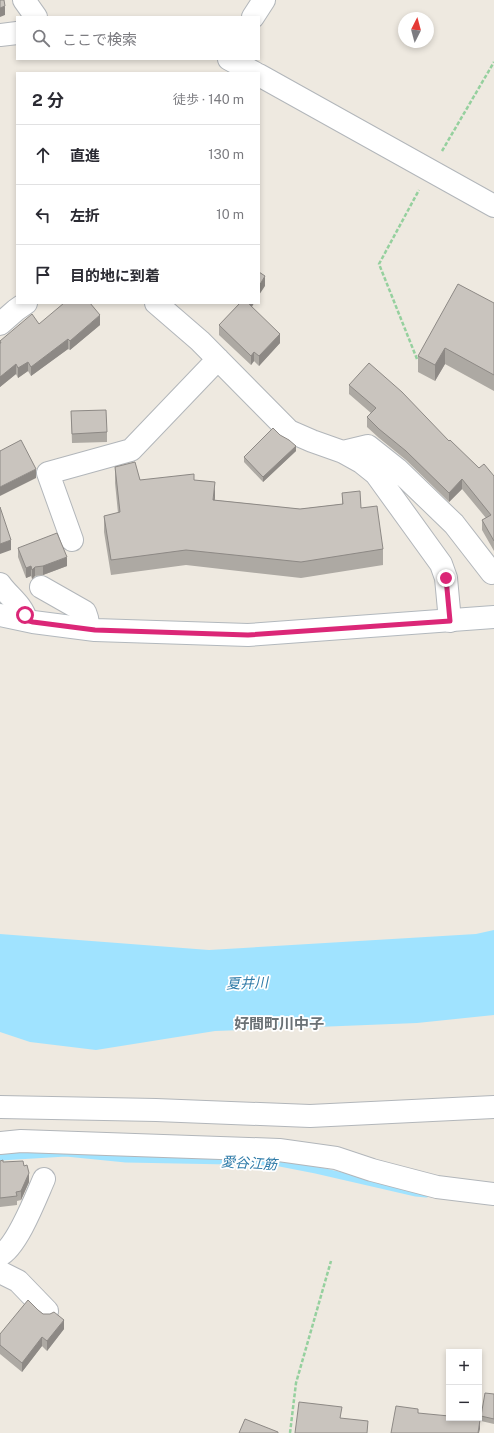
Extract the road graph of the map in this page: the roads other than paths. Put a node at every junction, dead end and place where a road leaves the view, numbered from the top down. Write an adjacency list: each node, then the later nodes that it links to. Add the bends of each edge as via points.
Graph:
1 (24, 0): 3 (street)
2 (264, 0): 4 (street)
3 (35, 16)
4 (254, 16)
5 (16, 33): 6 (street)
6 (0, 35)
7 (225, 60): 9 (street)
8 (231, 60): 10 (street)
9 (218, 72)
10 (253, 72)
11 (260, 76): 12 (street)
12 (494, 206)
13 (25, 304): 15 (street)
14 (157, 304): 16 (street)
15 (0, 324)
16 (218, 359): 17 (street, via 289,431); 18 (street, via 131,450 48,473)
17 (344, 452): 19 (street, via 368,446 397,469 454,524); 25 (street, via 376,474 441,564 446,578)
18 (72, 540)
19 (492, 573)
20 (0, 584): 24 (street, via 21,608)
21 (41, 588): 26 (street, via 85,612)
22 (0, 615): 24 (street)
23 (494, 617): 25 (street)
24 (26, 620): 26 (street)
25 (450, 621): 26 (street, via 248,635)
26 (89, 629)
27 (0, 1107): 28 (street, via 310,1116)
28 (494, 1107)
29 (0, 1143): 31 (street, via 279,1150 336,1158 437,1187)
30 (44, 1179): 32 (street, via 14,1242)
31 (494, 1194)
32 (0, 1255)
33 (0, 1272): 34 (street, via 18,1281)
34 (48, 1311)

